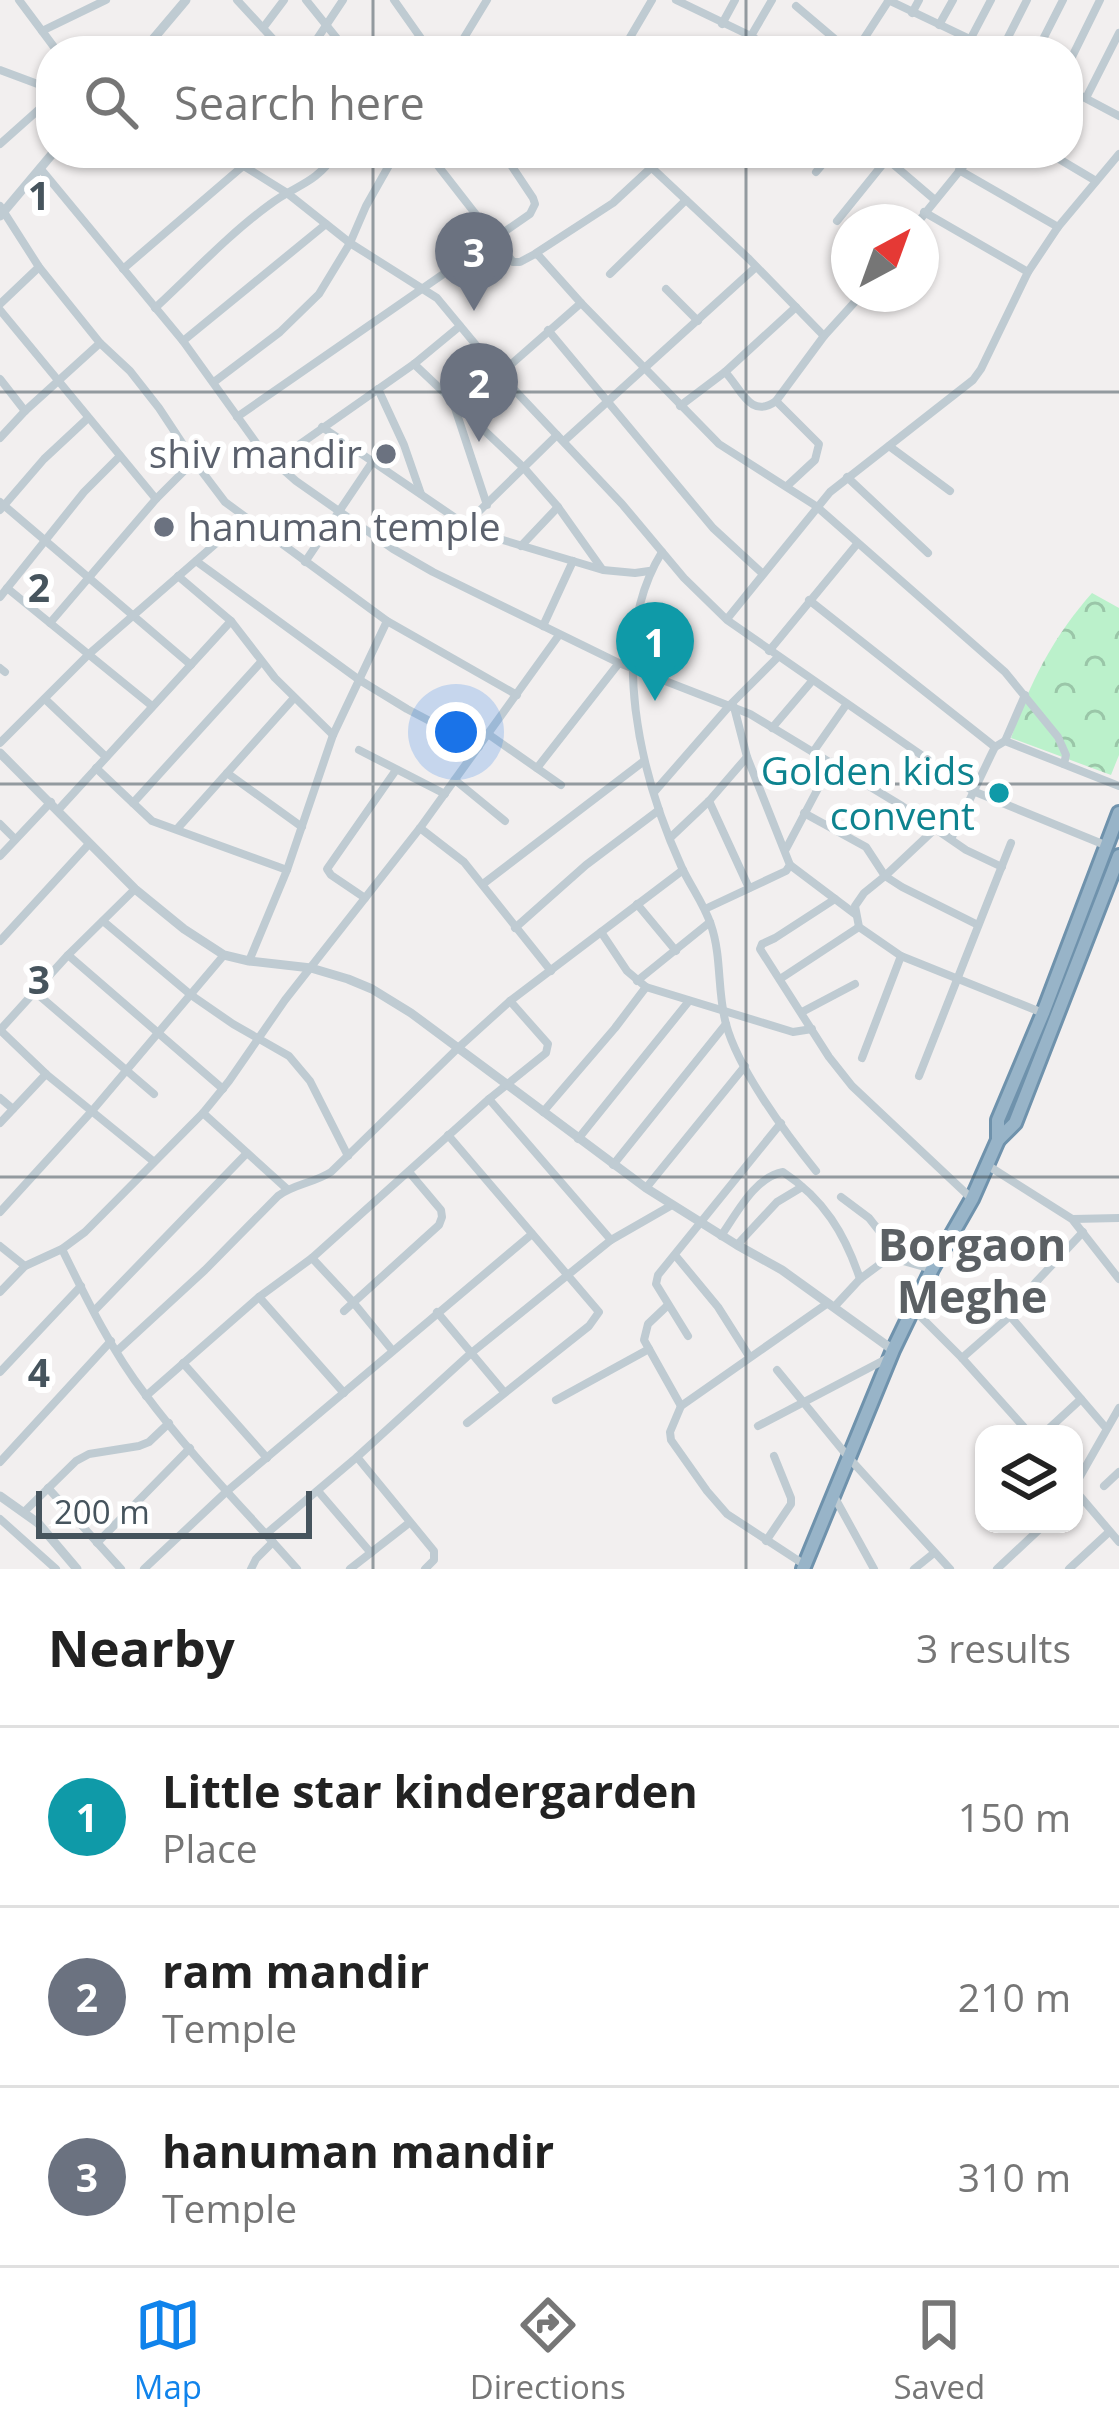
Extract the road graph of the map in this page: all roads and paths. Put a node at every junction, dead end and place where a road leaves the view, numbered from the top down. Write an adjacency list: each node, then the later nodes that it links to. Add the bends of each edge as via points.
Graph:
1 (19, 0): 29 (street)
2 (106, 0): 29 (street)
3 (186, 0): 32 (street)
4 (237, 0): 28 (street)
5 (284, 0): 28 (street)
6 (305, 0): 25 (street)
7 (343, 0): 25 (street)
8 (394, 0): 36 (street)
9 (487, 0): 37 (street)
10 (652, 0): 38 (street)
11 (676, 0): 23 (street)
12 (700, 0): 23 (street)
13 (735, 0): 26 (street)
14 (772, 0): 39 (street)
15 (888, 0): 24 (street); 41 (street)
16 (919, 0): 24 (street)
17 (953, 0): 27 (street)
18 (991, 0): 43 (street)
19 (1027, 0): 44 (street)
20 (1063, 0): 45 (street)
21 (1100, 0): 46 (street)
22 (796, 6): 40 (street)
23 (694, 10): 26 (street)
24 (912, 13): 27 (street)
25 (326, 23): 34 (street); 35 (street)
26 (722, 24): 39 (street)
27 (939, 25): 42 (street)
28 (263, 28): 33 (street)
29 (42, 31): 31 (street)
30 (1119, 32): 50 (street)
31 (46, 36)
32 (156, 36)
33 (270, 36)
34 (318, 36)
35 (335, 36)
36 (419, 36)
37 (465, 36)
38 (631, 36)
39 (749, 36)
40 (833, 36)
41 (863, 36)
42 (966, 36)
43 (972, 36)
44 (1007, 36)
45 (1045, 36)
46 (1082, 36)
47 (0, 70): 48 (street)
48 (36, 86)
49 (1083, 96): 50 (street)
50 (1086, 98): 52 (street)
51 (36, 112): 53 (street)
52 (1118, 112)
53 (0, 144)
54 (1119, 154): 69 (street)
55 (40, 168): 75 (street); 84 (street)
56 (241, 168): 84 (street)
57 (246, 168): 70 (street)
58 (325, 168): 70 (street)
59 (388, 168): 80 (street)
60 (440, 168): 79 (street)
61 (514, 168): 79 (street, via 535,204)
62 (652, 168): 71 (street); 81 (street)
63 (819, 168): 68 (street)
64 (881, 168): 73 (street)
65 (898, 168): 72 (street)
66 (1074, 168): 69 (street)
67 (959, 170): 72 (street); 78 (street)
68 (816, 172)
69 (1096, 181): 78 (street)
70 (287, 194): 77 (street); 92 (street)
71 (686, 200): 83 (street); 86 (street)
72 (934, 200): 74 (street)
73 (852, 204)
74 (931, 204)
75 (1, 211): 82 (street)
76 (939, 220): 85 (street)
77 (326, 224): 80 (street); 98 (street)
78 (1058, 227): 85 (street)
79 (494, 238): 81 (street, via 516,263); 87 (street)
80 (350, 243): 87 (street); 106 (street, via 319,294)
81 (535, 254): 89 (street)
82 (39, 267): 90 (street); 99 (street)
83 (756, 267): 91 (street); 94 (street)
84 (123, 269): 92 (street)
85 (1028, 272): 118 (street, via 973,380)
86 (610, 274)
87 (423, 288): 95 (street); 113 (street)
88 (666, 289): 94 (street)
89 (581, 303): 96 (street); 101 (street)
90 (0, 307): 105 (street)
91 (796, 307): 97 (street); 102 (street)
92 (155, 308): 98 (street)
93 (846, 312): 97 (street)
94 (698, 321): 101 (street)
95 (460, 326): 100 (street); 103 (street)
96 (548, 331): 103 (street); 109 (street)
97 (824, 336): 108 (street)
98 (183, 340): 106 (street)
99 (100, 343): 105 (street); 120 (street, via 160,408)
100 (413, 364): 107 (street); 110 (street)
101 (646, 369): 109 (street); 111 (street)
102 (725, 372): 108 (street, via 757,408); 111 (street)
103 (500, 374): 117 (street)
104 (0, 380): 112 (street)
105 (59, 382): 112 (street); 114 (street)
106 (214, 383): 113 (street)
107 (378, 388): 115 (street); 127 (street)
108 (776, 401): 125 (street, via 819,444 815,460)
109 (609, 402): 117 (street); 146 (street, via 713,528)
110 (454, 404): 123 (street); 129 (street)
111 (680, 406): 125 (street, via 719,444)
112 (25, 411): 116 (street)
113 (237, 417): 122 (street)
114 (88, 418): 119 (street); 130 (street)
115 (322, 427): 121 (street); 122 (street)
116 (0, 438)
117 (560, 438): 123 (street); 139 (street)
118 (889, 446): 124 (street); 126 (street)
119 (120, 456): 128 (street); 136 (street)
120 (194, 461): 128 (street); 134 (street)
121 (373, 461): 127 (street); 133 (street)
122 (273, 463): 133 (street)
123 (524, 467): 129 (street); 132 (street)
124 (847, 477): 131 (street); 140 (street)
125 (788, 486): 131 (street)
126 (950, 490)
127 (422, 496): 135 (street)
128 (156, 500): 148 (street)
129 (487, 505): 135 (street)
130 (1, 506): 136 (street)
131 (816, 506): 137 (street); 146 (street)
132 (558, 507): 138 (street); 144 (street)
133 (339, 512): 143 (street); 157 (street, via 433,572)
134 (244, 519): 141 (street); 143 (street)
135 (464, 526): 138 (street)
136 (46, 538): 148 (street); 149 (street)
137 (856, 544): 151 (street); 167 (street)
138 (521, 546): 142 (street)
139 (662, 552): 145 (street); 153 (street)
140 (928, 553)
141 (196, 561): 147 (street); 165 (street)
142 (573, 561): 144 (street); 157 (street)
143 (305, 562): 155 (street)
144 (603, 570): 145 (street)
145 (651, 571): 164 (street)
146 (762, 572): 153 (street)
147 (178, 576): 152 (street); 154 (street)
148 (92, 578): 152 (street); 156 (street)
149 (7, 588): 150 (street); 156 (street)
150 (0, 597)
151 (809, 600): 160 (street); 178 (street)
152 (132, 614): 159 (street); 163 (street)
153 (727, 620): 160 (street)
154 (230, 621): 161 (street); 163 (street)
155 (388, 621): 165 (street); 168 (street)
156 (50, 623): 159 (street)
157 (543, 626): 158 (street)
158 (559, 634): 162 (street); 168 (street)
159 (88, 654): 170 (street); 172 (street)
160 (773, 654): 166 (street); 173 (street)
161 (261, 662): 169 (street); 199 (street)
162 (619, 663): 164 (street); 189 (street)
163 (191, 665): 172 (street)
164 (633, 669): 173 (street); 185 (street)
165 (358, 679): 176 (street); 179 (street)
166 (812, 681): 171 (street); 174 (street)
167 (1025, 694): 178 (street); 187 (street, via 1064,746)
168 (517, 695): 175 (street)
169 (294, 698): 176 (street); 191 (street)
170 (45, 699): 177 (street); 183 (street)
171 (845, 705): 181 (street); 196 (street)
172 (152, 706): 183 (street)
173 (732, 706): 174 (street); 184 (street); 195 (street)
174 (772, 728): 181 (street)
175 (488, 734): 179 (street); 189 (street)
176 (333, 735): 206 (street)
177 (0, 743)
178 (1000, 744): 187 (street); 196 (street)
179 (479, 747): 192 (street)
180 (359, 750): 190 (street)
181 (813, 752): 186 (street)
182 (0, 753): 200 (street)
183 (106, 757): 188 (street)
184 (748, 757): 198 (street); 215 (street)
185 (644, 761): 195 (street); 225 (street)
186 (832, 762): 202 (street); 207 (street)
187 (1064, 764): 194 (street)
188 (96, 768): 199 (street); 200 (street)
189 (538, 768): 193 (street)
190 (396, 770): 197 (street); 228 (street, via 327,868)
191 (227, 773): 206 (street); 209 (street)
192 (455, 780): 197 (street); 204 (street)
193 (561, 785)
194 (1119, 786)
195 (655, 791): 201 (street)
196 (973, 791): 212 (street); 216 (street)
197 (445, 794): 208 (street)
198 (709, 801): 210 (street); 227 (street)
199 (133, 803): 209 (street)
200 (55, 806): 211 (street); 214 (street)
201 (659, 810): 210 (street); 237 (street)
202 (804, 813): 215 (street); 223 (street, via 866,847)
203 (1119, 813): 216 (highway)
204 (505, 821)
205 (0, 824): 211 (street)
206 (302, 827): 221 (street)
207 (936, 827): 212 (street); 223 (street)
208 (420, 828): 225 (street); 228 (street)
209 (177, 829): 221 (street)
210 (670, 838): 222 (street)
211 (15, 839): 217 (street)
212 (951, 839): 220 (street)
213 (1011, 843): 220 (street)
214 (89, 844): 226 (street); 239 (street)
215 (785, 849): 219 (street)
216 (1105, 850): 218 (street); 257 (highway)
217 (0, 856)
218 (1118, 860): 224 (highway)
219 (790, 865): 227 (street); 229 (street)
220 (1001, 867): 235 (street)
221 (287, 870): 244 (street)
222 (682, 870): 230 (street); 231 (street)
223 (885, 876): 232 (street, via 864,892); 235 (street)
224 (1114, 882): 282 (highway, via 1015,1124)
225 (483, 884): 237 (street)
226 (135, 889): 233 (street); 242 (street)
227 (749, 889): 231 (street)
228 (365, 898): 245 (street)
229 (835, 899): 232 (street); 247 (street, via 760,946)
230 (637, 904): 238 (street); 240 (street)
231 (705, 910): 234 (street)
232 (855, 914): 236 (street)
233 (103, 921): 241 (street); 252 (street)
234 (710, 922): 240 (street); 255 (street)
235 (979, 925): 248 (street)
236 (859, 927): 243 (street); 247 (street)
237 (515, 928): 246 (street)
238 (601, 932): 246 (street); 249 (street)
239 (0, 940)
240 (676, 951): 249 (street)
241 (68, 955): 251 (street); 261 (street)
242 (224, 955): 244 (street); 252 (street)
243 (901, 956): 248 (street); 264 (street)
244 (249, 961): 245 (street)
245 (311, 968): 262 (street); 263 (street, via 372,989)
246 (551, 970): 253 (street)
247 (779, 979): 256 (street)
248 (956, 980): 257 (street); 268 (street)
249 (641, 984): 254 (street); 277 (street, via 615,1028)
250 (854, 984): 256 (street)
251 (35, 992): 260 (street); 266 (street)
252 (191, 995): 261 (street); 262 (street)
253 (510, 1001): 263 (street); 269 (street, via 549,1046)
254 (689, 1001): 255 (street); 281 (street)
255 (724, 1009): 258 (street); 259 (street, via 793,1032)
256 (802, 1012): 259 (street)
257 (1043, 1013): 282 (highway, via 998,1120)
258 (726, 1024): 265 (street); 286 (street)
259 (812, 1029): 294 (street, via 852,1086)
260 (0, 1030): 267 (street)
261 (158, 1033): 266 (street); 270 (street)
262 (258, 1040): 270 (street); 284 (street, via 298,1065)
263 (458, 1048): 269 (street); 284 (street)
264 (862, 1058)
265 (745, 1066): 279 (street); 291 (street)
266 (126, 1070): 271 (street); 275 (street)
267 (46, 1074): 274 (street); 275 (street)
268 (919, 1076)
269 (508, 1084): 273 (street); 277 (street)
270 (223, 1089): 276 (street)
271 (154, 1094)
272 (0, 1098): 274 (street)
273 (490, 1099): 280 (street); 303 (street)
274 (13, 1109): 278 (street)
275 (92, 1111): 285 (street); 296 (street)
276 (203, 1112): 283 (street); 285 (street)
277 (543, 1112): 281 (street)
278 (0, 1123)
279 (781, 1124): 288 (street); 299 (street)
280 (448, 1135): 289 (street); 301 (street)
281 (578, 1139): 286 (street)
282 (998, 1140): 287 (highway)
283 (247, 1153): 292 (street); 322 (street)
284 (348, 1156): 292 (street, via 320,1179)
285 (153, 1162): 306 (street)
286 (613, 1165): 291 (street)
287 (987, 1165): 294 (highway); 298 (street)
288 (816, 1171)
289 (409, 1172): 308 (street); 318 (street, via 442,1217)
290 (803, 1186): 302 (street, via 773,1174); 304 (street); 313 (street, via 845,1238)
291 (646, 1188): 295 (street)
292 (287, 1189): 330 (street)
293 (841, 1197): 311 (street, via 903,1261)
294 (972, 1199): 311 (highway)
295 (672, 1205): 299 (street); 303 (street)
296 (0, 1212)
297 (1119, 1218): 298 (street)
298 (1072, 1219): 300 (street)
299 (700, 1223): 302 (street); 307 (street)
300 (1083, 1232): 314 (street); 325 (street)
301 (532, 1234): 312 (street); 324 (street)
302 (721, 1236): 304 (street)
303 (611, 1240): 312 (street)
304 (736, 1245): 320 (street)
305 (0, 1246): 310 (street)
306 (62, 1249): 310 (street); 315 (street)
307 (675, 1255): 319 (street, via 656,1280); 333 (street)
308 (312, 1258): 317 (street); 318 (street)
309 (883, 1262): 313 (street)
310 (25, 1267): 316 (street)
311 (932, 1269): 321 (highway)
312 (568, 1276): 332 (street); 338 (street, via 598,1317)
313 (860, 1279): 320 (street)
314 (1119, 1279)
315 (81, 1286): 322 (street); 336 (street)
316 (0, 1292)
317 (259, 1298): 335 (street); 339 (street)
318 (353, 1302): 323 (street); 329 (street)
319 (668, 1304): 326 (street); 328 (street, via 644,1332)
320 (832, 1304): 331 (street); 333 (street)
321 (913, 1309): 331 (highway); 334 (street)
322 (94, 1311): 327 (street)
323 (344, 1311)
324 (437, 1312): 329 (street); 332 (street)
325 (1010, 1316): 334 (street); 342 (street)
326 (688, 1336)
327 (111, 1341): 330 (street); 357 (street)
328 (649, 1349): 341 (street); 344 (street)
329 (392, 1350): 339 (street)
330 (117, 1351): 340 (street)
331 (892, 1353): 343 (street); 356 (highway)
332 (470, 1354): 338 (street); 355 (street)
333 (749, 1356): 344 (street)
334 (962, 1358): 348 (street)
335 (183, 1363): 340 (street); 354 (street)
336 (0, 1370)
337 (777, 1370): 343 (street)
338 (504, 1392): 347 (street)
339 (344, 1393): 354 (street)
340 (146, 1396): 346 (street)
341 (556, 1400)
342 (1082, 1400): 349 (street); 351 (street)
343 (804, 1402): 350 (street); 356 (street)
344 (680, 1406): 373 (street, via 671,1440 716,1503)
345 (1119, 1408): 351 (street)
346 (169, 1423): 352 (street); 361 (street, via 140,1446 89,1454)
347 (467, 1424)
348 (1022, 1425)
349 (1053, 1425)
350 (758, 1426)
351 (1106, 1428): 358 (street)
352 (190, 1448): 363 (street); 375 (street)
353 (773, 1456): 373 (street, via 791,1504)
354 (267, 1457): 363 (street)
355 (357, 1457): 362 (street); 369 (street)
356 (849, 1458): 365 (highway); 376 (street)
357 (0, 1462)
358 (1083, 1471)
359 (1119, 1472): 360 (street)
360 (1104, 1486)
361 (48, 1488): 367 (street); 375 (street)
362 (318, 1491): 372 (street); 377 (street)
363 (226, 1492): 372 (street); 383 (street)
364 (0, 1496): 367 (street)
365 (834, 1497): 378 (highway); 379 (street)
366 (1083, 1500): 370 (street)
367 (24, 1512): 381 (street)
368 (0, 1519): 380 (street)
369 (409, 1523): 377 (street); 387 (street, via 434,1551)
370 (1108, 1532): 374 (street); 391 (street)
371 (1035, 1533): 390 (street)
372 (270, 1538): 384 (street); 385 (street)
373 (766, 1541): 378 (street)
374 (1119, 1542)
375 (97, 1543): 382 (street)
376 (934, 1552): 388 (street); 389 (street)
377 (371, 1553): 386 (street)
378 (804, 1567)
379 (871, 1567)
380 (56, 1569)
381 (77, 1569)
382 (121, 1569)
383 (144, 1569)
384 (251, 1569)
385 (297, 1569)
386 (350, 1569)
387 (425, 1569)
388 (914, 1569)
389 (950, 1569)
390 (997, 1569)
391 (1069, 1569)

